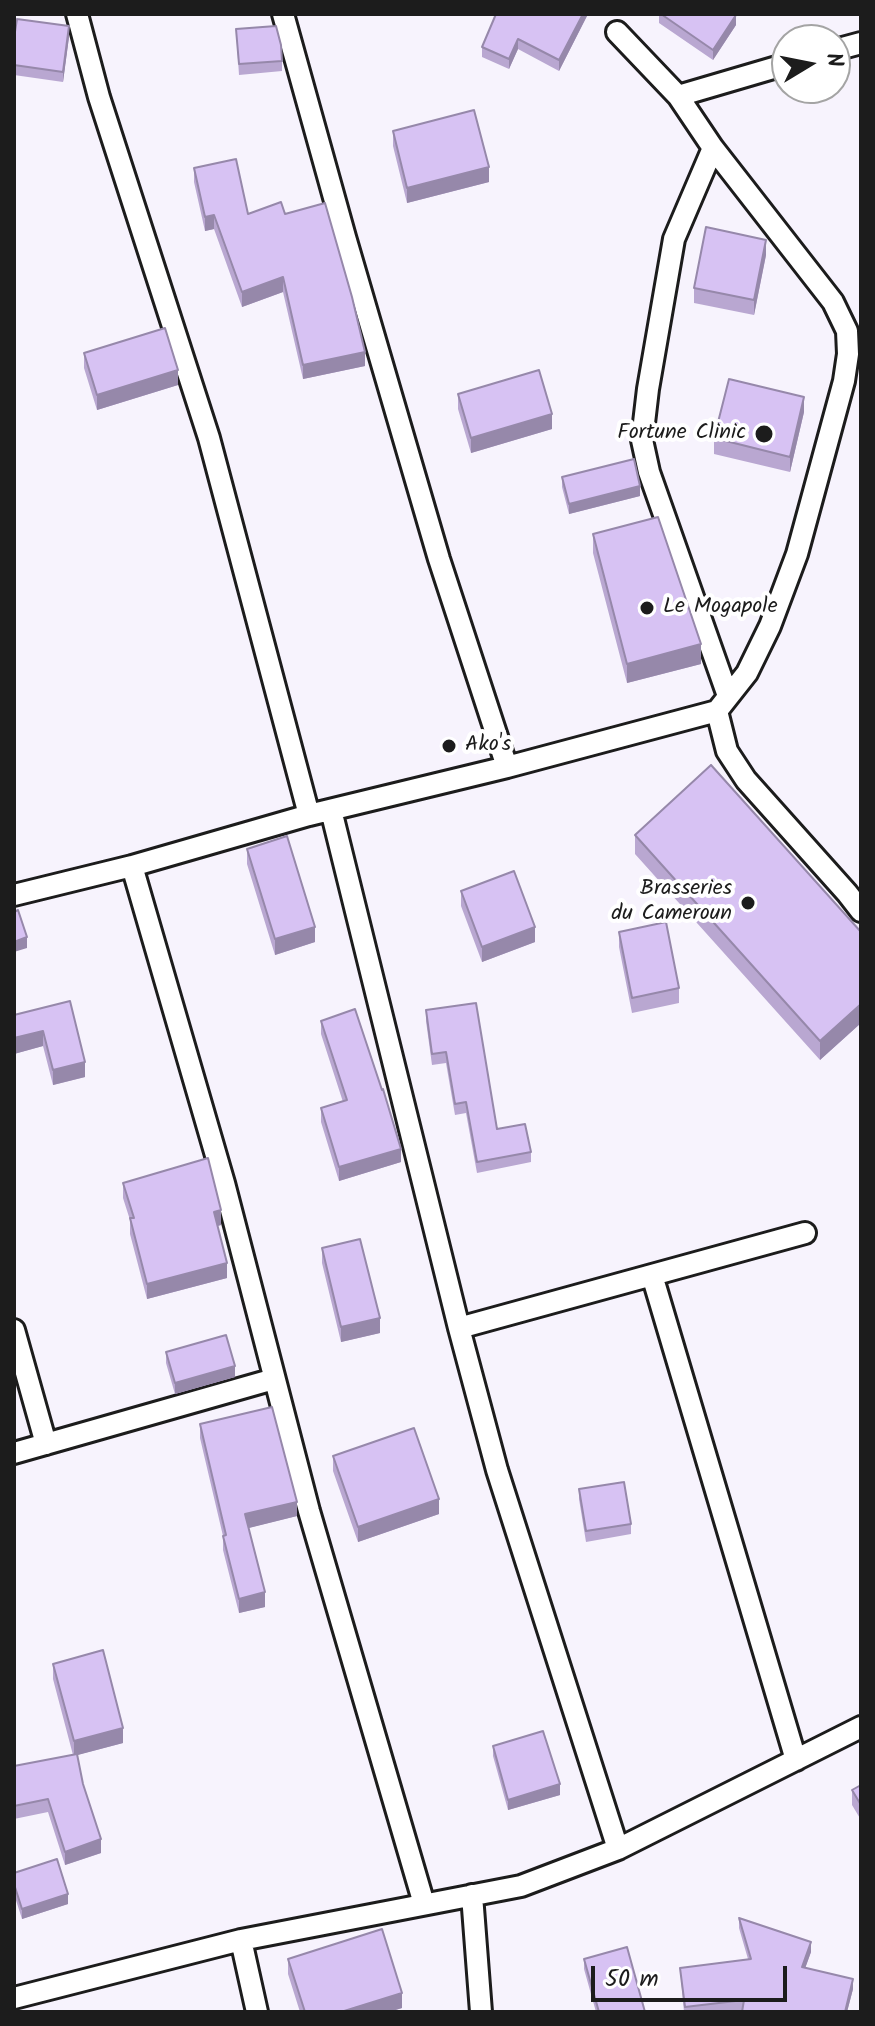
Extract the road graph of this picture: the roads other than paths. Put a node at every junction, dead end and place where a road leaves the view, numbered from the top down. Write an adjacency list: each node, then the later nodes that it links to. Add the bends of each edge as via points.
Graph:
1 (77, 14): 10 (street, via 209,438)
2 (283, 14): 8 (street, via 434,544)
3 (617, 32): 5 (street)
4 (771, 69): 5 (street)
5 (678, 96): 6 (street)
6 (713, 148): 7 (street, via 674,239 642,440); 7 (street, via 833,302 847,331 848,354 785,589 747,673)
7 (722, 704): 8 (street); 13 (street, via 727,751 746,780)
8 (507, 767): 9 (street)
9 (331, 810): 10 (street); 16 (street)
10 (309, 815): 11 (street)
11 (132, 866): 12 (street); 18 (street, via 224,1183)
12 (14, 895)
13 (861, 911)
14 (805, 1233): 15 (street)
15 (652, 1275): 16 (street); 22 (street)
16 (459, 1328): 23 (street, via 497,1470)
17 (14, 1330): 19 (street)
18 (274, 1379): 19 (street); 25 (street)
19 (46, 1444): 20 (street)
20 (14, 1453)
21 (861, 1727): 22 (street)
22 (796, 1760): 23 (street)
23 (618, 1849): 24 (street, via 521,1886)
24 (472, 1895): 25 (street); 29 (street)
25 (424, 1904): 26 (street)
26 (241, 1940): 27 (street); 28 (street)
27 (14, 1998)
28 (257, 2012)
29 (481, 2012)

